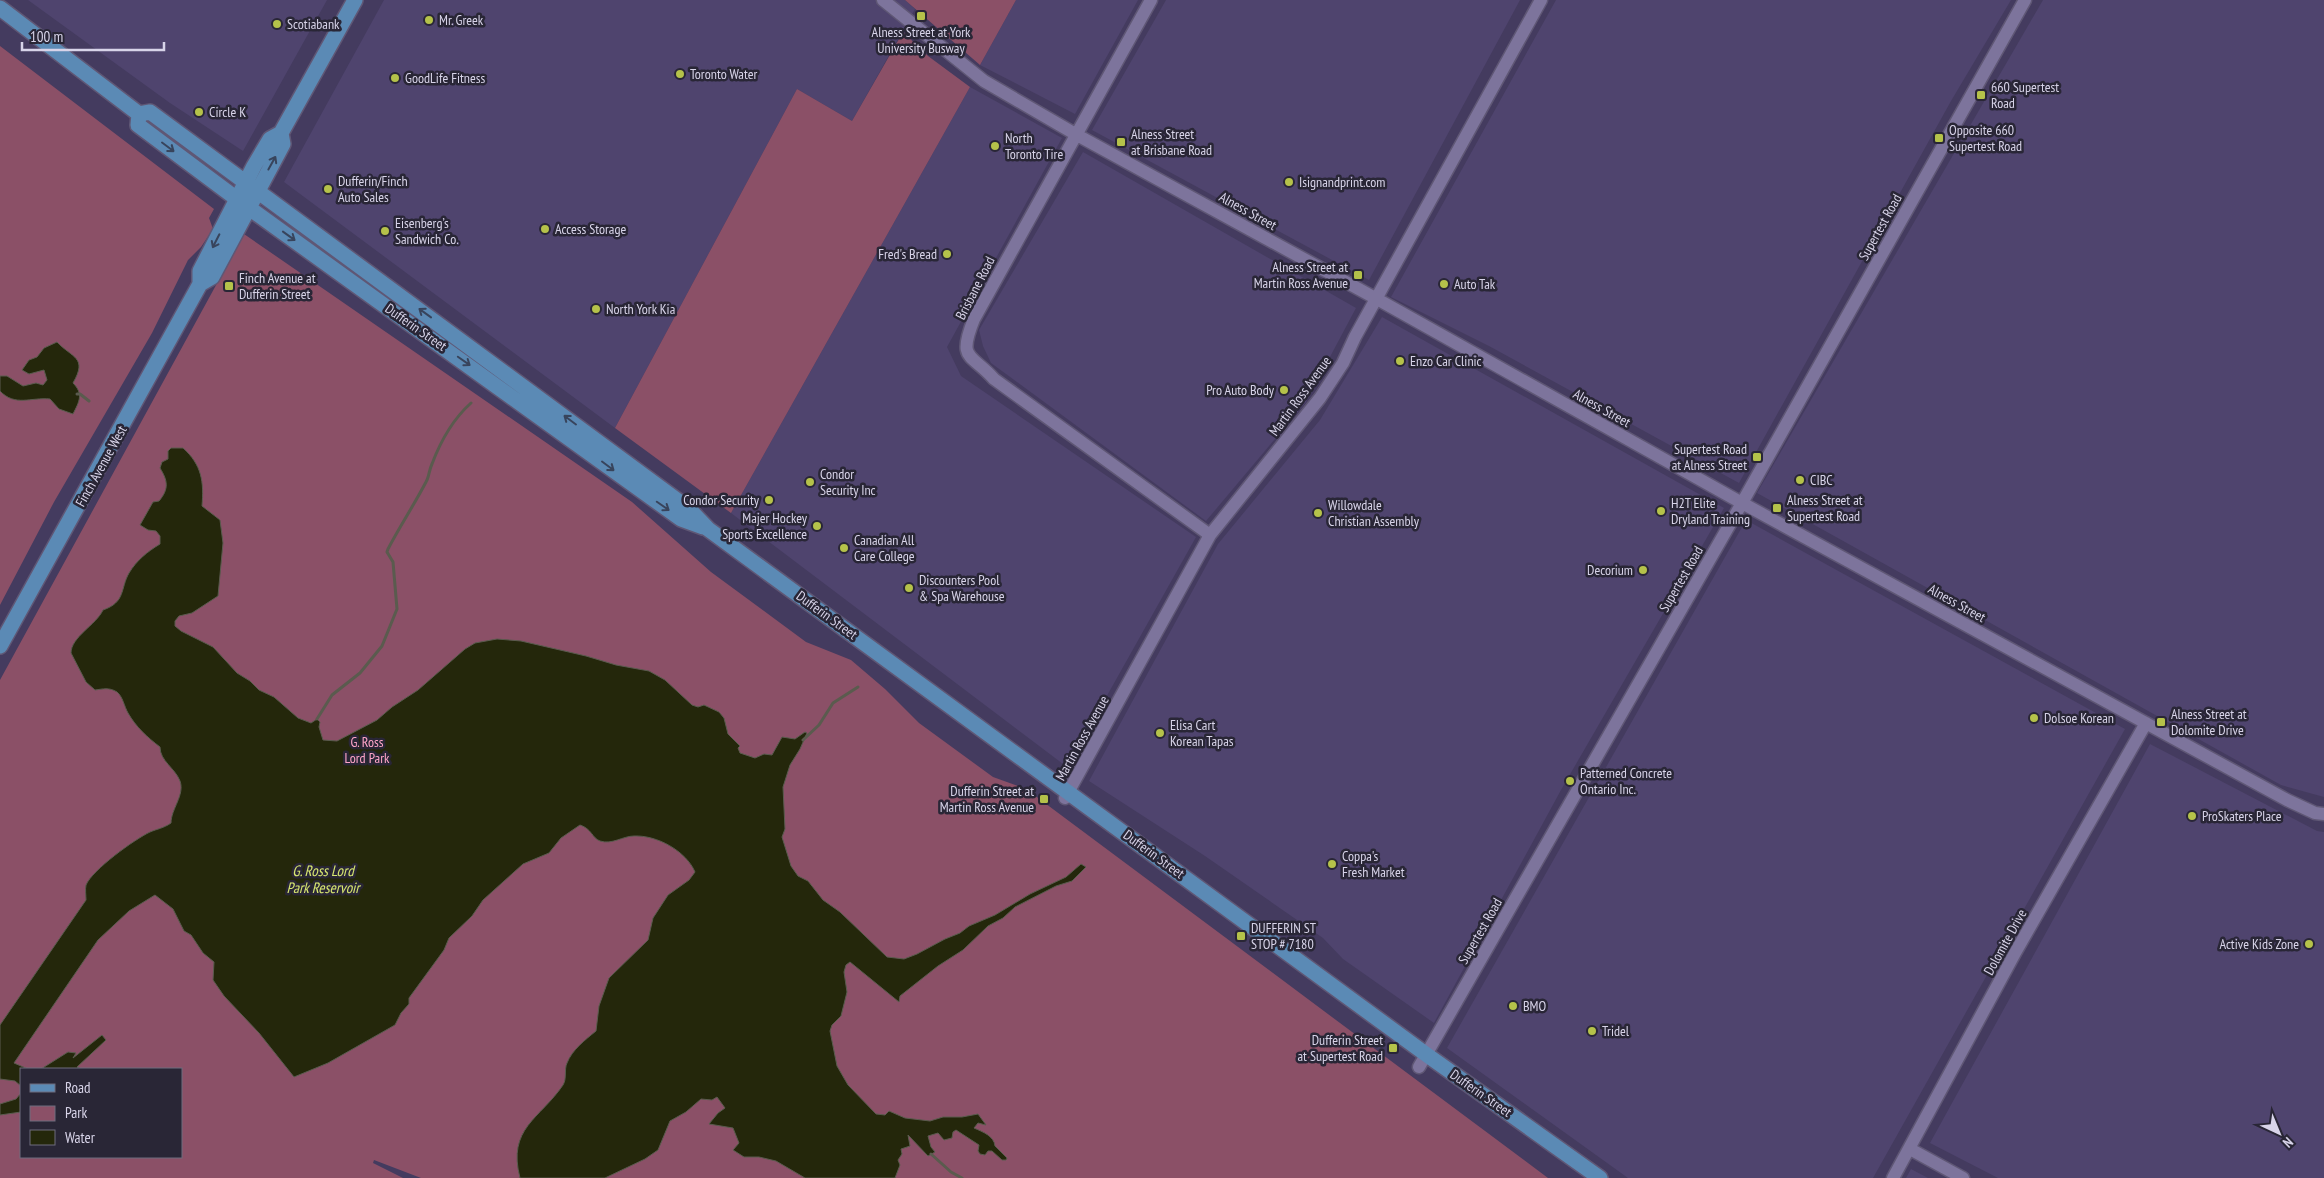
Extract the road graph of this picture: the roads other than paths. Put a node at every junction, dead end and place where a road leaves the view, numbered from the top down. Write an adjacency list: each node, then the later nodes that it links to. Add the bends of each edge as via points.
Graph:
1 (355, 0): 8 (main road, Finch Avenue West)
2 (883, 0): 9 (street, Alness Street, via 984,81)
3 (1151, 0): 9 (street, Brisbane Road)
4 (1541, 0): 15 (street, Martin Ross Avenue)
5 (2025, 0): 16 (street, Supertest Road)
6 (0, 8): 7 (main road, Dufferin Street)
7 (138, 114): 10 (main road, Dufferin Street, via 150,112); 12 (main road, Dufferin Street, one-way to 12, via 138,125)
8 (281, 133): 10 (main road, Finch Avenue West, via 270,139); 11 (main road, Finch Avenue West, one-way to 8, via 283,144)
9 (1077, 135): 15 (street, Alness Street); 18 (street, Brisbane Road, via 974,319 966,350 972,361 994,379)
10 (244, 183): 11 (main road, Dufferin Street); 12 (main road, Finch Avenue West)
11 (256, 192): 13 (main road, Finch Avenue West); 17 (main road, Dufferin Street, one-way to 11, via 689,508)
12 (237, 199): 13 (main road, Dufferin Street); 14 (main road, Finch Avenue West, one-way to 14, via 200,271)
13 (249, 208): 14 (main road, Finch Avenue West, via 212,277); 17 (main road, Dufferin Street, one-way to 17, via 681,519)
14 (200, 284): 19 (main road, Finch Avenue West)
15 (1377, 299): 16 (street, Alness Street); 18 (street, Martin Ross Avenue, via 1320,398)
16 (1742, 503): 20 (street, Alness Street); 23 (street, Supertest Road)
17 (708, 529): 21 (main road, Dufferin Street)
18 (1210, 535): 21 (street, Martin Ross Avenue)
19 (0, 646)
20 (2146, 723): 22 (street, Alness Street, via 2287,800); 24 (street, Dolomite Drive, via 2015,953)
21 (1067, 795): 23 (main road, Dufferin Street)
22 (2324, 814)
23 (1423, 1061): 25 (main road, Dufferin Street)
24 (1910, 1149): 26 (street, Dolomite Drive); 27 (street)
25 (1600, 1178)
26 (1893, 1178)
27 (1963, 1178)

